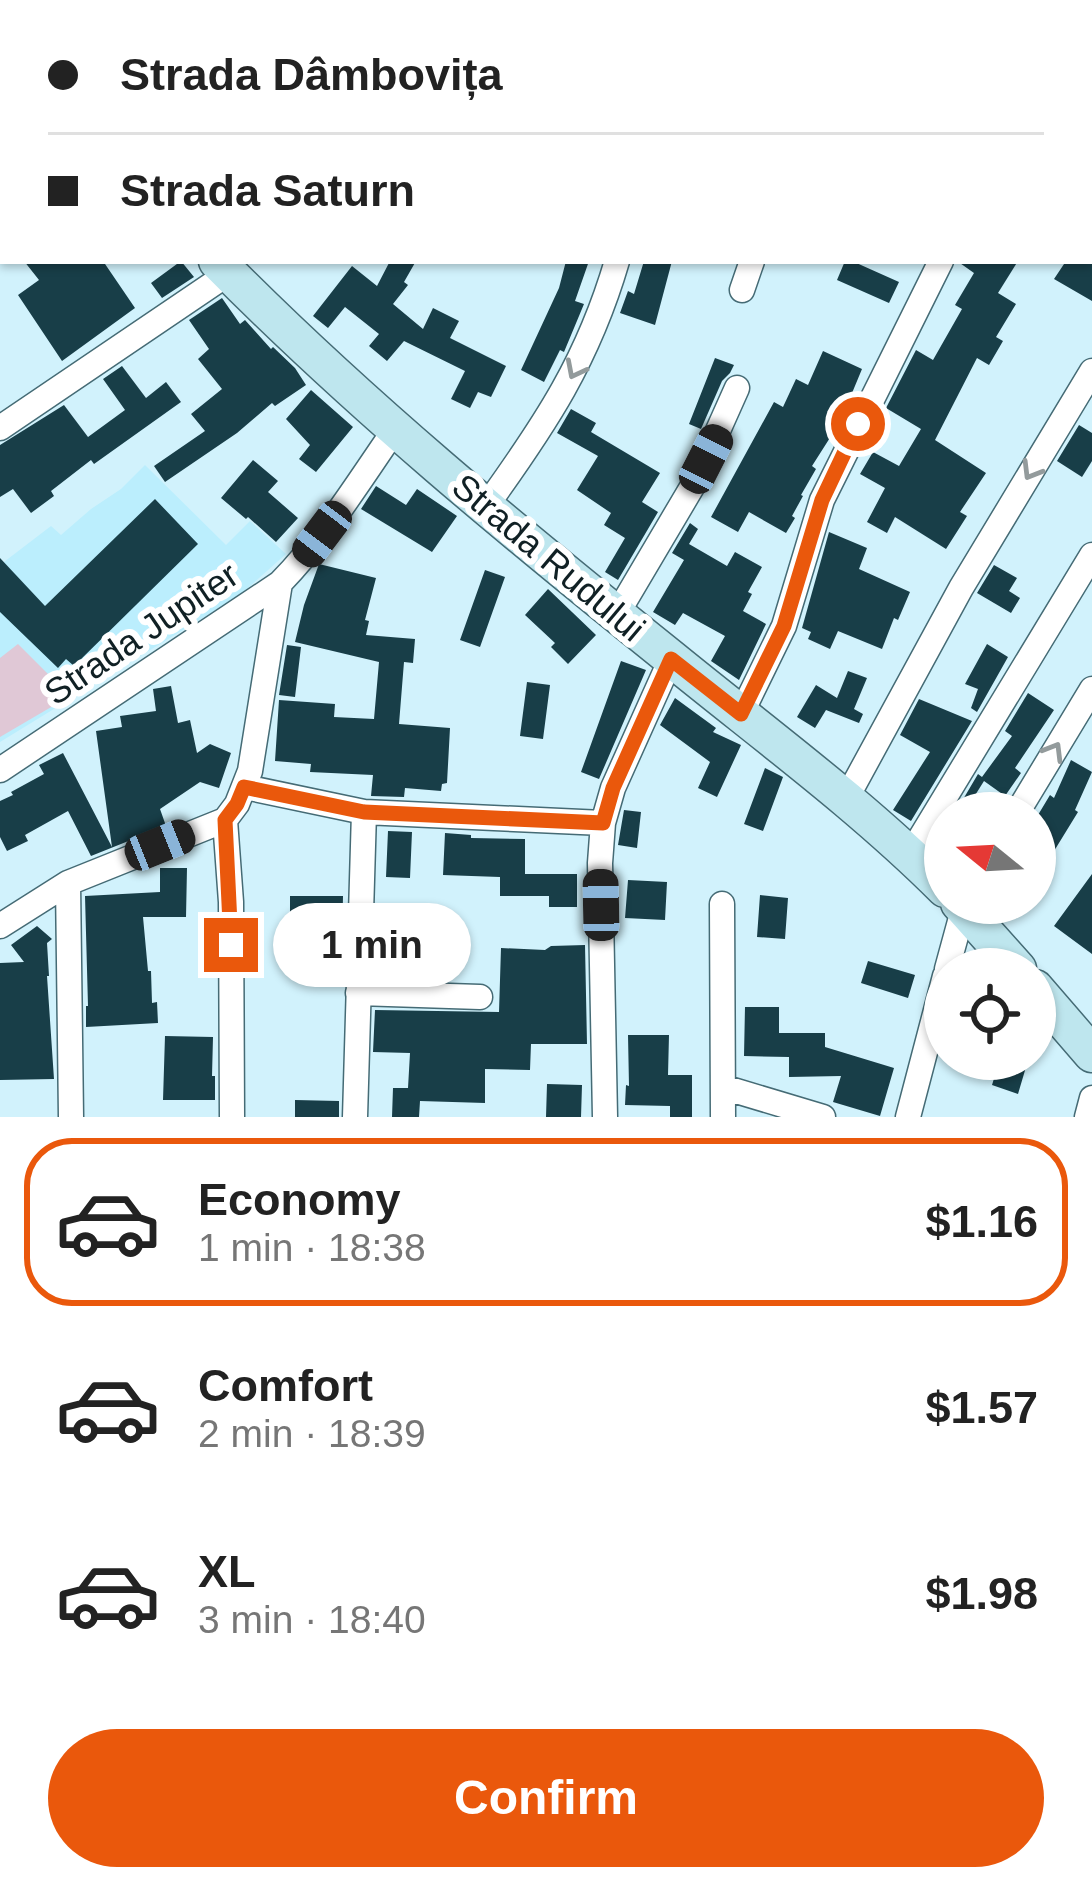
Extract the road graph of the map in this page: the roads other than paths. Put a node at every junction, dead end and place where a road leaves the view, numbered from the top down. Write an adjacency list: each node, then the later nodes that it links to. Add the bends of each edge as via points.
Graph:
1 (615, 264): 10 (street, one-way to 10, via 574,372)
2 (751, 264): 5 (street)
3 (940, 264): 16 (street, via 822,500 784,626)
4 (223, 267): 8 (street); 9 (main road, Strada Rudului)
5 (742, 290)
6 (1092, 370): 20 (street, one-way to 20)
7 (737, 388): 13 (street, via 694,482)
8 (0, 428)
9 (396, 428): 10 (main road, Strada Rudului); 12 (street, Strada Jupiter)
10 (487, 505): 13 (main road, Strada Rudului)
11 (1092, 555): 24 (street)
12 (280, 583): 17 (street, Strada Jupiter); 18 (street)
13 (616, 614): 14 (main road, Strada Rudului)
14 (671, 659): 16 (main road, Strada Rudului); 23 (street)
15 (1092, 689): 19 (street, one-way to 15)
16 (741, 714): 20 (main road, Strada Rudului)
17 (0, 770)
18 (244, 787): 21 (street); 22 (street)
19 (1030, 792)
20 (845, 799): 24 (main road, Strada Rudului)
21 (364, 812): 23 (street); 31 (street)
22 (225, 820): 26 (street); 39 (street)
23 (603, 823): 41 (street)
24 (910, 855): 25 (main road, Strada Rudului)
25 (924, 868)
26 (68, 884): 29 (street); 38 (street)
27 (722, 904): 36 (street)
28 (978, 924): 30 (main road, Strada Rudului)
29 (0, 926)
30 (999, 948)
31 (358, 993): 32 (street); 40 (street)
32 (480, 997)
33 (1056, 1012): 34 (main road)
34 (1092, 1054)
35 (924, 1056): 44 (street)
36 (723, 1087): 42 (street); 43 (street)
37 (1092, 1098): 45 (street)
38 (71, 1117)
39 (232, 1117)
40 (355, 1117)
41 (605, 1117)
42 (723, 1117)
43 (823, 1117)
44 (908, 1117)
45 (1087, 1117)

